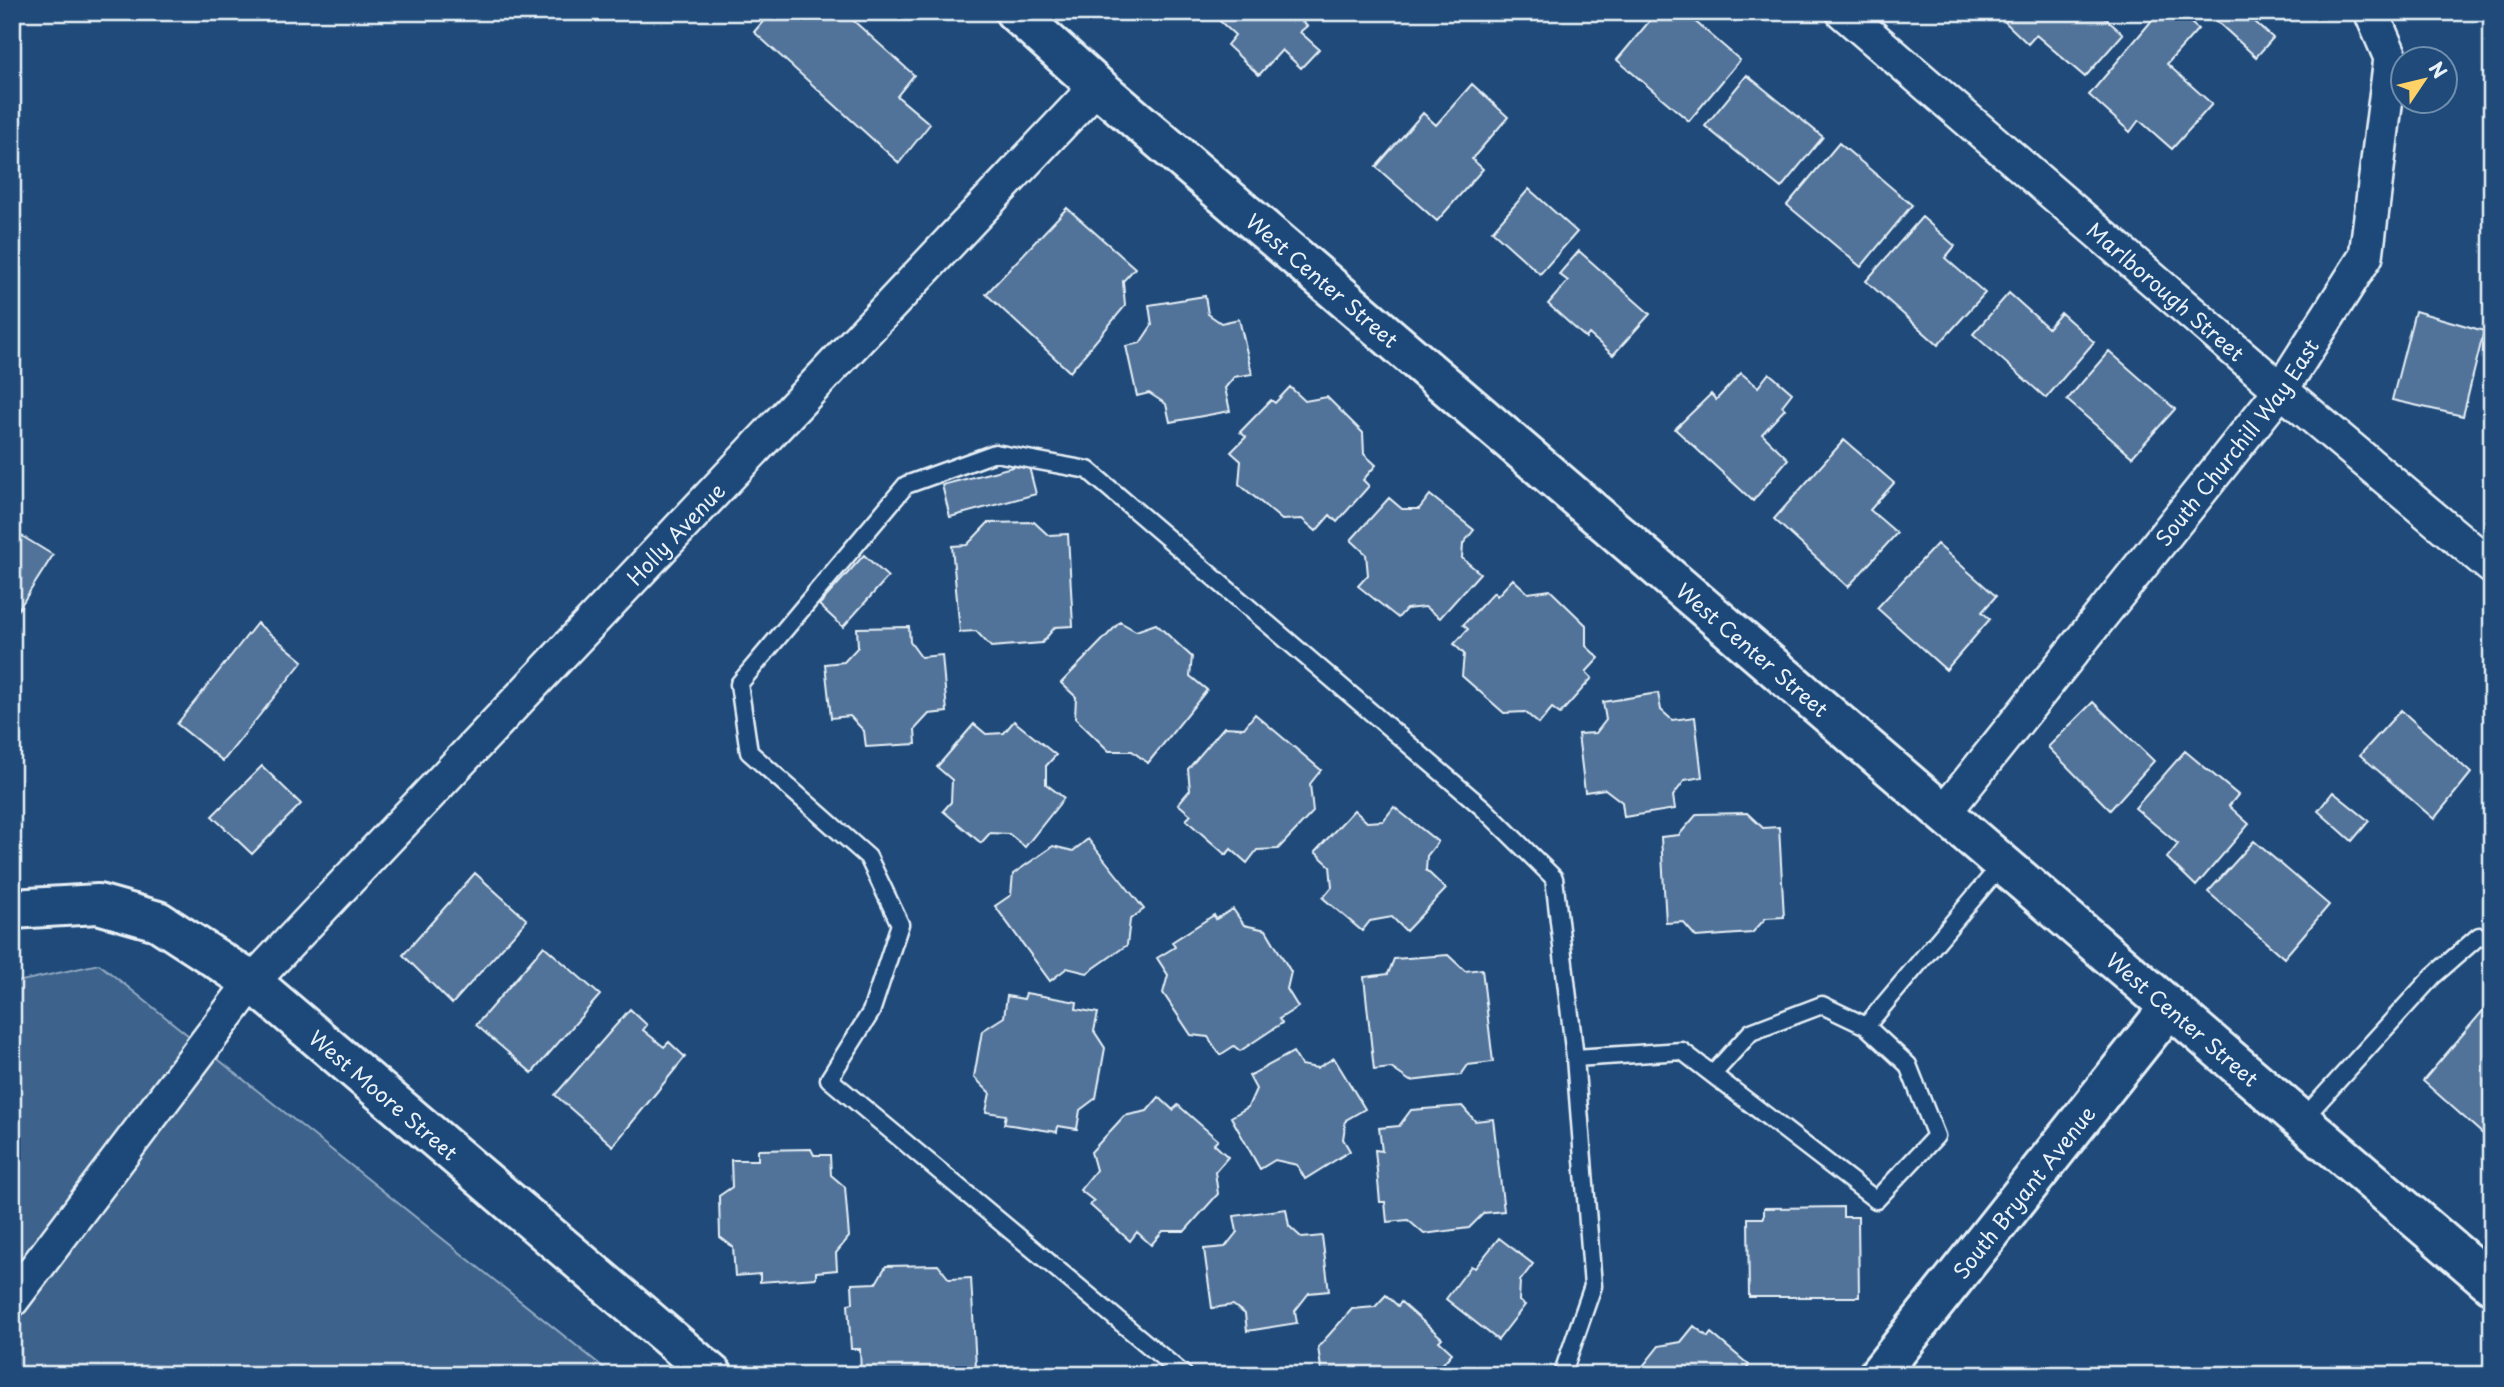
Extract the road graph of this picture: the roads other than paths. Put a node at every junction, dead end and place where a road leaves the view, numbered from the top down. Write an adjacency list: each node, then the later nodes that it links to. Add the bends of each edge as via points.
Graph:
1 (1015, 12): 4 (street, West Center Street)
2 (1843, 12): 5 (street, Marlborough Street)
3 (2371, 12): 5 (street, South Churchill Way East, via 2391,58 2365,256)
4 (1097, 86): 7 (street, West Center Street); 11 (street, Holly Avenue)
5 (2281, 390): 6 (street, Marlborough Street); 7 (street, South Churchill Way East)
6 (2492, 566)
7 (1943, 814): 8 (street, West Center Street)
8 (2002, 864): 12 (street, West Center Street); 13 (lane)
9 (12, 909): 11 (street, West Moore Street, via 98,904 158,921)
10 (2492, 939): 16 (lane, via 2479,936 2433,976)
11 (252, 982): 18 (street, Holly Avenue); 19 (street, West Moore Street)
12 (2169, 1008): 16 (street, West Center Street); 22 (street, South Bryant Avenue)
13 (1867, 1026): 15 (lane, via 1822,1005 1751,1032); 15 (lane, via 1908,1065 1936,1136 1876,1200)
14 (1575, 1058): 15 (lane, via 1682,1051); 20 (lane, via 1554,878 1483,808 1088,470 995,453 906,485 739,684 749,752 868,857 900,924 871,1012 829,1079); 21 (lane, via 1593,1286)
15 (1713, 1074)
16 (2301, 1121): 17 (street, West Center Street)
17 (2490, 1280)
18 (12, 1300)
19 (713, 1375)
20 (1184, 1375)
21 (1562, 1375)
22 (1878, 1375)

